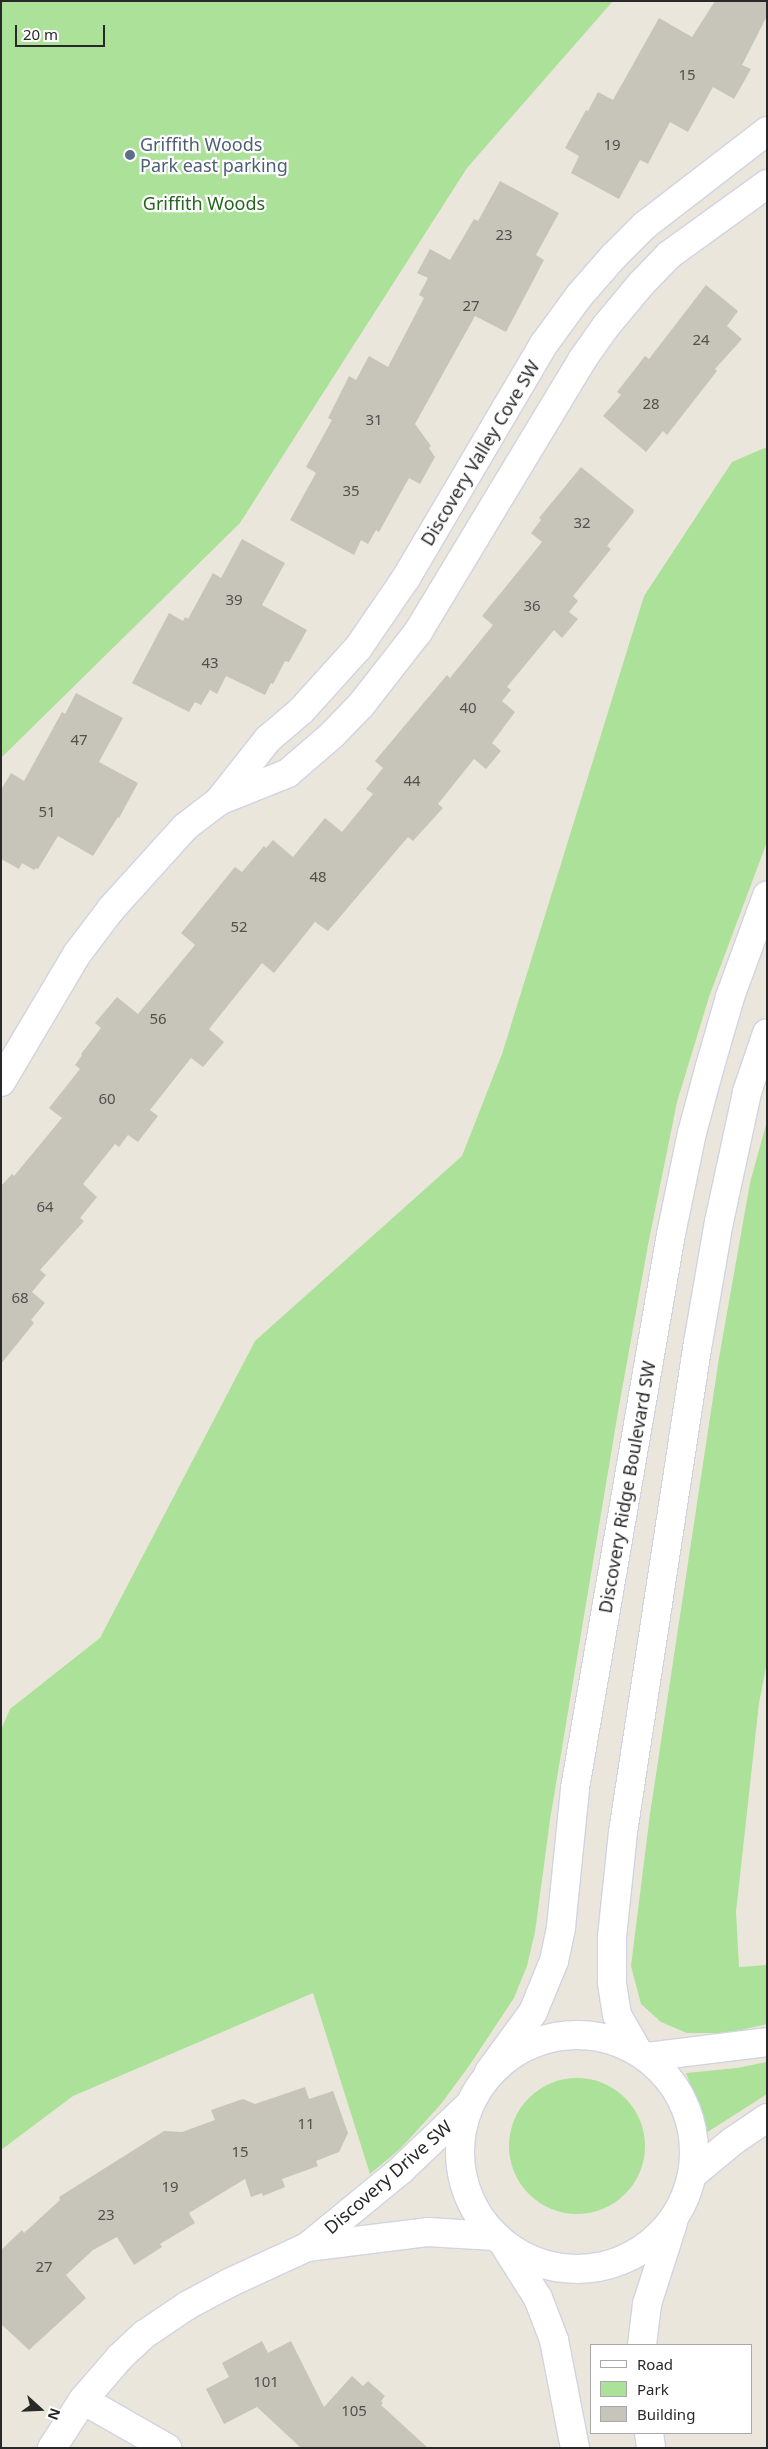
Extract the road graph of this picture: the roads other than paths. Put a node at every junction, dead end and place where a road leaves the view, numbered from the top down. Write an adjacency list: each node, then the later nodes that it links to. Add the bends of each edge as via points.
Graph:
1 (767, 131): 3 (street, Discovery Valley Cove SW, via 645,225 579,296 544,344 406,578 358,648 307,705 268,739)
2 (767, 184): 3 (street, Discovery Valley Cove SW, via 669,255 606,326 582,360 418,632 361,705 288,773)
3 (219, 801): 6 (street, Discovery Valley Cove SW, via 185,827 111,909 77,954)
4 (767, 896): 9 (street, Discovery Ridge Boulevard SW, via 730,997 710,1066 671,1234 575,1788 561,1927 554,1961 533,2012)
5 (767, 1032): 8 (street, via 748,1092 716,1240 623,1832 612,1937 612,1982 617,2015)
6 (1, 1082)
7 (767, 2042): 8 (street)
8 (642, 2054): 9 (street, via 599,2036 559,2035 521,2048); 12 (street, via 667,2076 688,2114 694,2149)
9 (489, 2072): 10 (street, Discovery Ridge Boulevard SW)
10 (468, 2106): 14 (street, via 460,2136 461,2176 479,2218); 15 (street, Discovery Drive SW, via 401,2170)
11 (767, 2118): 12 (street, via 732,2141)
12 (692, 2176): 13 (street, via 686,2197)
13 (675, 2217): 14 (street, via 657,2238 635,2254 610,2265 583,2270 555,2268 528,2260); 16 (street, via 647,2304)
14 (499, 2241): 15 (street, Discovery Drive SW, via 427,2232); 21 (street, via 538,2298 554,2340)
15 (307, 2247): 17 (street, Discovery Drive SW, via 188,2305 145,2334)
16 (642, 2344)
17 (83, 2400): 19 (street, Discovery Drive SW); 20 (street)
18 (648, 2434): 22 (street)
19 (52, 2448)
20 (167, 2448)
21 (575, 2448)
22 (651, 2448)

